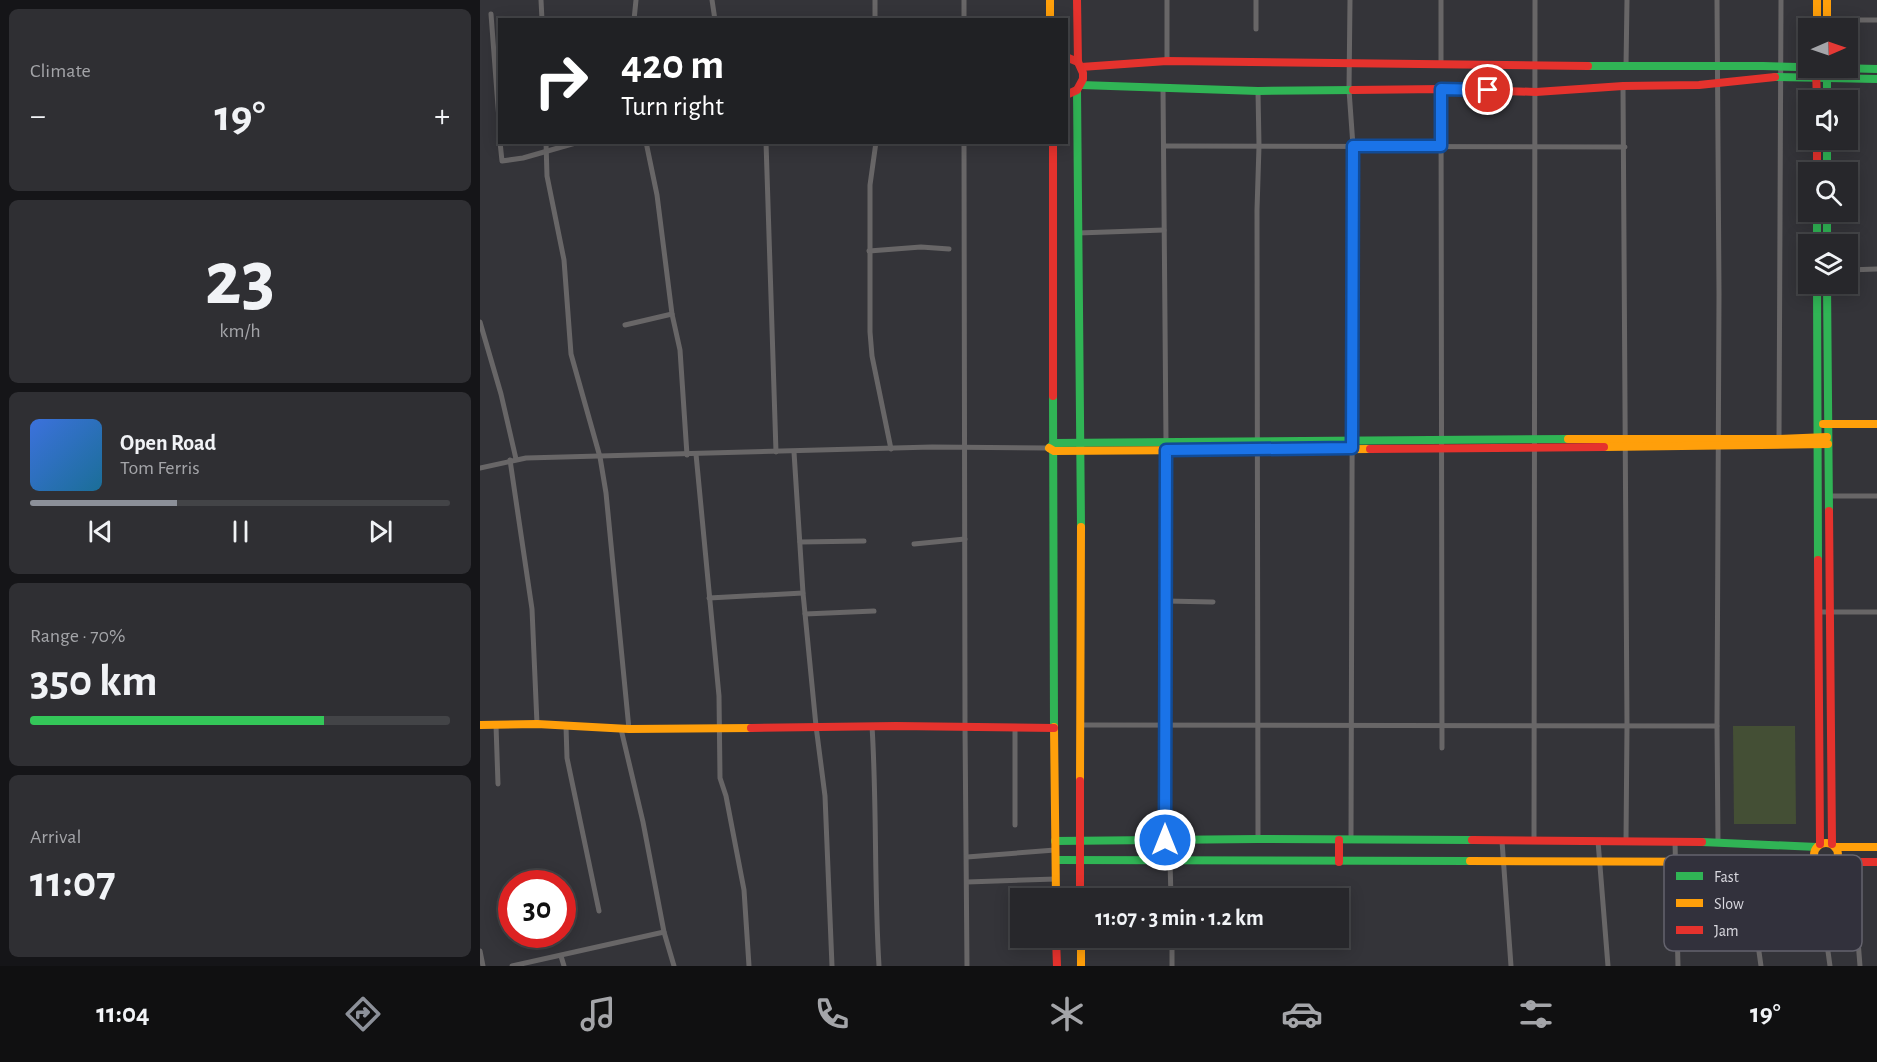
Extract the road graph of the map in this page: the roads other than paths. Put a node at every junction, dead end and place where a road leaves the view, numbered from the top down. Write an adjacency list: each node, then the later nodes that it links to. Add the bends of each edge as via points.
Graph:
1 (541, 0): 19 (street)
2 (636, 0): 20 (street)
3 (712, 0): 21 (street)
4 (875, 0): 22 (street)
5 (964, 0): 23 (street)
6 (1050, 0): 24 (street)
7 (1077, 0): 33 (street)
8 (1167, 0): 31 (street)
9 (1256, 0): 29 (street)
10 (1350, 0): 32 (street)
11 (1441, 0): 34 (street)
12 (1535, 0): 35 (street)
13 (1627, 0): 38 (street)
14 (1717, 0): 36 (street)
15 (1781, 0): 37 (street)
16 (1817, 0): 25 (street)
17 (1827, 0): 26 (street)
18 (491, 14): 56 (street)
19 (542, 18)
20 (634, 18)
21 (715, 18)
22 (875, 18)
23 (964, 18)
24 (1050, 18)
25 (1817, 18)
26 (1827, 18)
27 (1877, 20): 28 (street)
28 (1858, 22)
29 (1256, 29)
30 (1068, 58): 33 (street)
31 (1167, 61): 32 (street); 33 (street)
32 (1350, 62): 34 (street); 51 (street)
33 (1079, 65): 49 (street, via 1083,79)
34 (1441, 65): 35 (street)
35 (1536, 65): 38 (street); 54 (street)
36 (1718, 66): 37 (street); 38 (street); 46 (street)
37 (1781, 66): 39 (street); 43 (street)
38 (1626, 67)
39 (1798, 68)
40 (1858, 69): 41 (street)
41 (1877, 69)
42 (1798, 74): 43 (street)
43 (1780, 77): 46 (street); 86 (street)
44 (1827, 78): 45 (street); 52 (street)
45 (1877, 79)
46 (1719, 83): 47 (street); 89 (street)
47 (1623, 86): 54 (street); 70 (street)
48 (1163, 87): 49 (street); 53 (street); 65 (street)
49 (1079, 88): 55 (street); 73 (street)
50 (1441, 89): 51 (street); 54 (street); 68 (street)
51 (1349, 90): 53 (street); 67 (street)
52 (1827, 90)
53 (1258, 91): 66 (street)
54 (1536, 92): 69 (street)
55 (1068, 94)
56 (498, 107)
57 (500, 144): 71 (street, via 502,161)
58 (546, 144): 71 (street)
59 (572, 144): 71 (street)
60 (646, 144): 80 (street)
61 (766, 144): 100 (street)
62 (876, 144): 75 (street, via 870,185)
63 (964, 144): 98 (street)
64 (1053, 144): 96 (street)
65 (1164, 146): 66 (street); 72 (street)
66 (1259, 146): 67 (street); 94 (street)
67 (1353, 146): 68 (street); 92 (street)
68 (1441, 146): 69 (street); 93 (street)
69 (1534, 147): 70 (street); 90 (street)
70 (1625, 147): 91 (street)
71 (546, 151): 104 (street, via 547,176 564,260 571,354)
72 (1164, 230): 73 (street); 95 (street)
73 (1078, 233): 97 (street)
74 (949, 249): 75 (street)
75 (870, 251): 99 (street, via 872,356)
76 (1877, 269): 77 (street)
77 (1858, 270)
78 (1817, 294): 83 (street)
79 (1827, 294): 84 (street)
80 (672, 314): 82 (street); 103 (street, via 680,350)
81 (480, 321): 105 (street, via 501,394)
82 (625, 325)
83 (1818, 424): 84 (street); 87 (street)
84 (1828, 424): 85 (street); 88 (street)
85 (1877, 424)
86 (1779, 439): 87 (street); 89 (street)
87 (1817, 441): 88 (street); 89 (street); 118 (street)
88 (1827, 441): 107 (street)
89 (1719, 442): 91 (street); 136 (street)
90 (1535, 443): 91 (street); 93 (street); 130 (street)
91 (1626, 443): 135 (street)
92 (1352, 444): 93 (street); 94 (street); 128 (street)
93 (1441, 444): 129 (street)
94 (1258, 445): 95 (street); 127 (street)
95 (1166, 446): 97 (street); 115 (street)
96 (1052, 447): 97 (street); 98 (street); 139 (street)
97 (1081, 447): 125 (street)
98 (965, 448): 99 (street); 109 (street)
99 (891, 449): 101 (street)
100 (776, 452): 101 (street); 102 (street)
101 (794, 452): 111 (street)
102 (696, 454): 103 (street); 114 (street)
103 (687, 455): 104 (street)
104 (600, 457): 105 (street); 140 (street)
105 (513, 460): 106 (street); 122 (street, via 532,609)
106 (480, 468)
107 (1830, 496): 108 (street); 119 (street)
108 (1877, 496)
109 (965, 539): 112 (street); 134 (street)
110 (864, 541): 111 (street)
111 (800, 542): 113 (street)
112 (914, 544)
113 (803, 593): 114 (street); 121 (street)
114 (709, 598): 137 (street)
115 (1166, 601): 116 (street); 126 (street)
116 (1213, 602)
117 (874, 611): 121 (street)
118 (1819, 612): 119 (street); 156 (street)
119 (1831, 612): 120 (street); 157 (street)
120 (1877, 612)
121 (805, 614): 132 (street)
122 (537, 724): 124 (street); 131 (street)
123 (480, 725): 124 (street)
124 (496, 725): 142 (street)
125 (1081, 725): 126 (street); 148 (street)
126 (1166, 725): 127 (street); 145 (street)
127 (1258, 725): 128 (street); 144 (street)
128 (1351, 725): 129 (street); 147 (street)
129 (1442, 725): 130 (street); 141 (street)
130 (1534, 725): 135 (street); 150 (street)
131 (566, 726): 140 (street); 177 (street, via 567,758)
132 (816, 726): 133 (street); 137 (street); 193 (street, via 825,796)
133 (872, 726): 134 (street); 194 (street)
134 (965, 726): 138 (street); 162 (street)
135 (1627, 726): 136 (street); 152 (street)
136 (1717, 726): 154 (street)
137 (719, 727): 140 (street); 192 (street, via 720,778 744,890)
138 (1015, 727): 139 (street); 143 (street)
139 (1054, 728): 155 (street)
140 (625, 729): 178 (street)
141 (1442, 748)
142 (498, 784)
143 (1016, 825)
144 (1258, 839): 145 (street); 146 (street)
145 (1165, 840): 148 (street)
146 (1340, 840): 147 (street); 167 (street)
147 (1352, 840): 149 (street)
148 (1080, 841): 155 (street); 164 (street)
149 (1502, 841): 150 (street); 168 (street)
150 (1534, 841): 151 (street)
151 (1598, 841): 152 (street); 169 (street)
152 (1626, 842): 153 (street)
153 (1675, 842): 154 (street); 159 (street)
154 (1718, 842): 156 (street)
155 (1055, 845): 162 (street); 163 (street)
156 (1819, 846): 157 (street); 160 (street)
157 (1833, 846): 158 (street); 161 (street)
158 (1877, 847)
159 (1676, 855)
160 (1814, 855)
161 (1839, 855)
162 (967, 856): 173 (street)
163 (1056, 860): 164 (street); 172 (street)
164 (1080, 860): 165 (street); 175 (street)
165 (1170, 861): 167 (street); 176 (street)
166 (1862, 861): 171 (street)
167 (1339, 862): 168 (street)
168 (1502, 862): 169 (street); 199 (street)
169 (1599, 862): 170 (street); 200 (street)
170 (1664, 862)
171 (1877, 862)
172 (1056, 879): 173 (street); 174 (street)
173 (967, 882): 195 (street)
174 (1056, 888)
175 (1080, 888)
176 (1171, 888)
177 (599, 910)
178 (664, 932): 187 (street); 191 (street)
179 (1056, 948): 196 (street)
180 (1081, 948): 197 (street)
181 (1172, 948): 198 (street)
182 (480, 951): 188 (street)
183 (1678, 951): 201 (street)
184 (1759, 951): 202 (street)
185 (1828, 951): 203 (street)
186 (1859, 951): 204 (street)
187 (561, 956): 189 (street); 190 (street)
188 (483, 966)
189 (512, 966)
190 (564, 966)
191 (674, 966)
192 (749, 966)
193 (832, 966)
194 (879, 966)
195 (967, 966)
196 (1057, 966)
197 (1081, 966)
198 (1172, 966)
199 (1511, 966)
200 (1608, 966)
201 (1678, 966)
202 (1761, 966)
203 (1830, 966)
204 (1860, 966)

